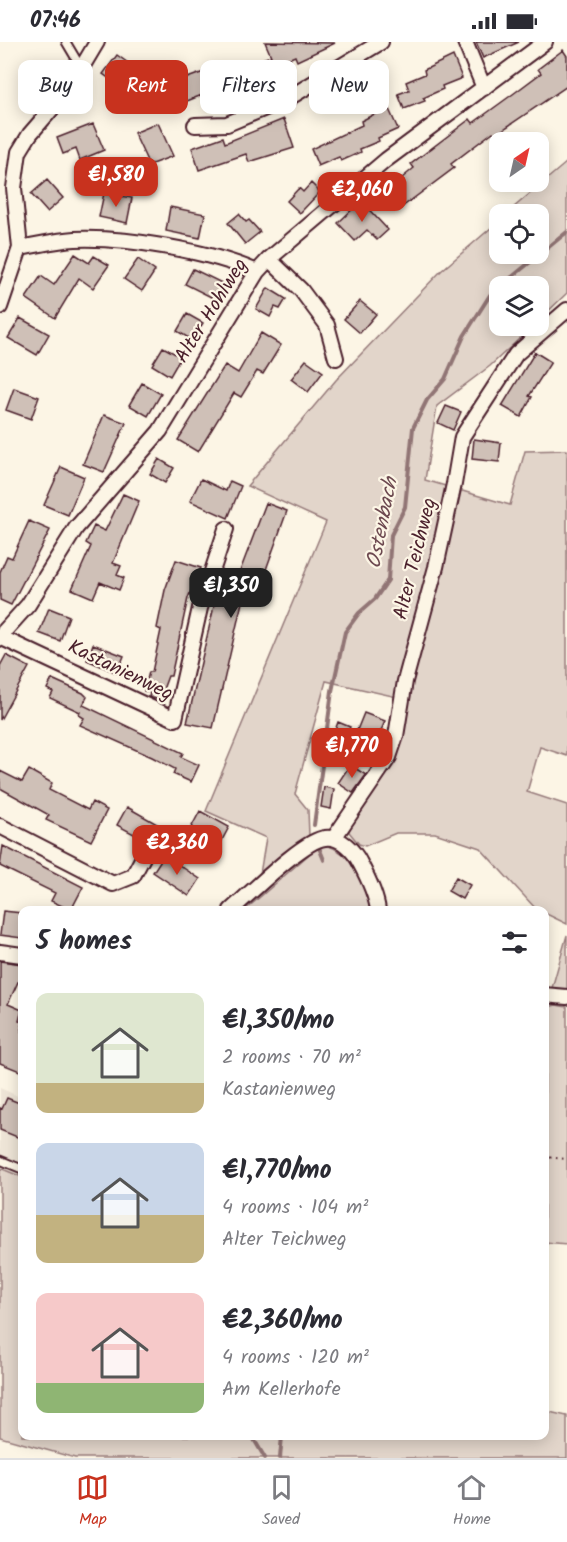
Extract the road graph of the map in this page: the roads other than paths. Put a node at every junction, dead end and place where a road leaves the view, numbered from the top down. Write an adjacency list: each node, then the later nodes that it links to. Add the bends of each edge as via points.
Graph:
1 (66, 42): 6 (lane)
2 (97, 42): 7 (street)
3 (381, 42): 10 (street, via 287,99 227,124)
4 (465, 42): 8 (street)
5 (545, 42): 8 (street, Alter Hohlweg)
6 (77, 60)
7 (87, 60)
8 (484, 88): 12 (street, Alter Hohlweg, via 386,160)
9 (48, 114): 11 (street, via 20,152 14,188)
10 (195, 125)
11 (21, 249): 13 (street, via 74,239 114,240 235,262); 14 (street)
12 (269, 259): 13 (street, Alter Hohlweg); 16 (street, via 301,290 327,325)
13 (257, 272): 18 (street, Alter Hohlweg, via 160,431 76,528 28,605)
14 (0, 307)
15 (567, 310): 20 (street, Alter Teichweg, via 516,354 462,437 436,567 389,757)
16 (336, 358)
17 (226, 528): 18 (street, Kastanienweg, via 200,608 175,719)
18 (0, 636)
19 (0, 826): 21 (street, via 113,884 133,876)
20 (334, 838): 22 (street, via 320,839 300,851); 23 (street, via 352,850 359,861)
21 (150, 844)
22 (236, 906)
23 (376, 906)
24 (0, 952): 25 (street)
25 (18, 954)
26 (549, 995): 27 (street)
27 (567, 997)
28 (0, 1160): 29 (lane)
29 (18, 1167)

